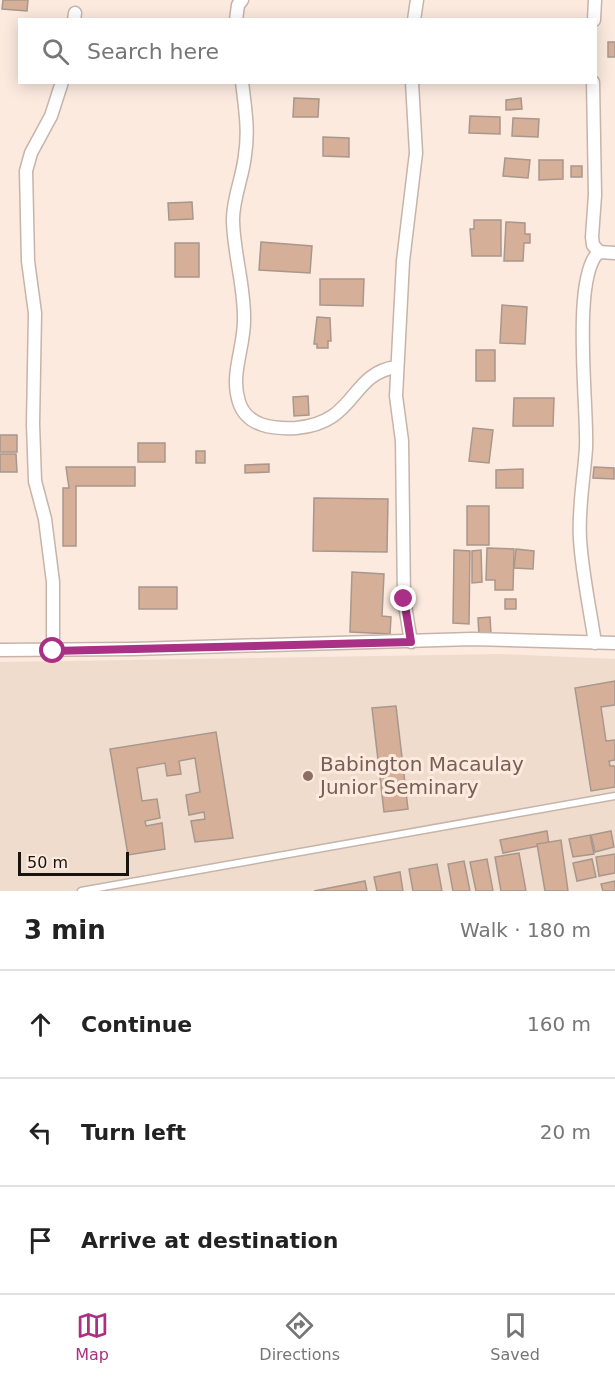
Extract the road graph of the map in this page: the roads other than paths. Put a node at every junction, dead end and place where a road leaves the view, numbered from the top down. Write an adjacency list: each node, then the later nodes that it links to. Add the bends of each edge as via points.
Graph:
1 (242, 0): 4 (street)
2 (417, 0): 5 (street)
3 (595, 0): 6 (street)
4 (236, 18)
5 (414, 18)
6 (594, 18)
7 (61, 84): 18 (street, via 26,171 28,261 35,313 35,481 45,519 53,582)
8 (242, 84): 13 (street, via 248,131 233,220 245,305 236,374 239,403 248,417 264,427 297,428 329,421 371,375)
9 (412, 84): 13 (street, via 416,153)
10 (593, 84): 11 (street, via 592,237)
11 (599, 252): 12 (street); 15 (street, via 588,267 584,293 586,448 579,507 580,543)
12 (615, 254)
13 (396, 367): 14 (street, via 404,495 404,599)
14 (411, 642): 15 (street, via 472,639); 18 (street)
15 (596, 643): 16 (street)
16 (615, 644)
17 (0, 650): 18 (street)
18 (53, 651)
19 (615, 796): 20 (lane)
20 (81, 891)

